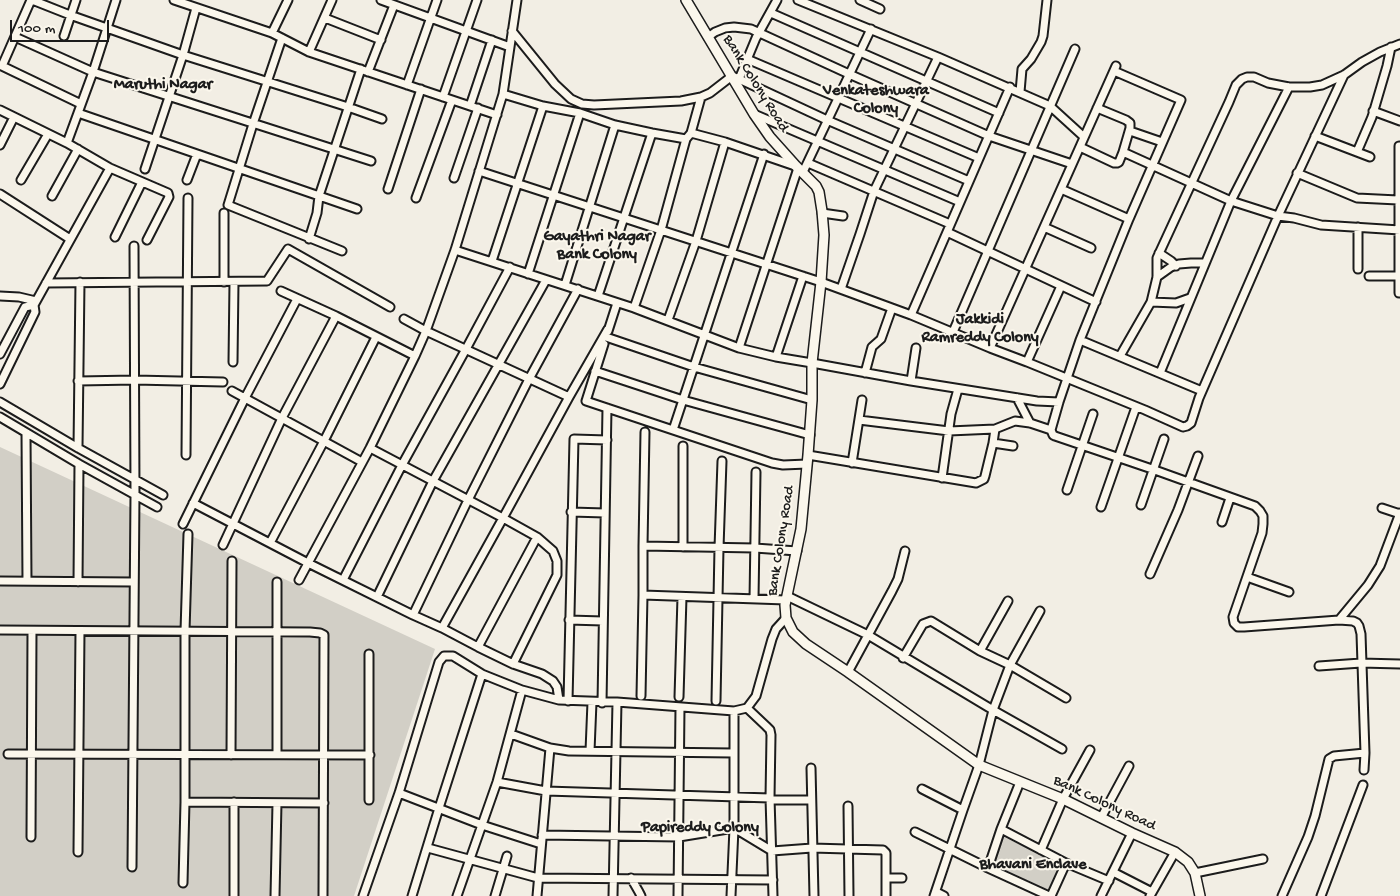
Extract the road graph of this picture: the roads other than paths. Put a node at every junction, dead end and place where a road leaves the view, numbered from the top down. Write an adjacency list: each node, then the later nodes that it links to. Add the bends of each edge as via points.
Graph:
1 (32, 0): 20 (street); 29 (street)
2 (76, 0): 20 (street)
3 (116, 0): 23 (street)
4 (174, 0): 17 (street)
5 (288, 0): 27 (street)
6 (332, 0): 21 (street)
7 (381, 0): 16 (street)
8 (437, 0): 22 (street)
9 (477, 0): 26 (street)
10 (517, 0): 25 (street)
11 (686, 0): 31 (street, Bank Colony Road)
12 (778, 0): 19 (street)
13 (798, 0): 24 (street)
14 (860, 0): 18 (street)
15 (1047, 0): 55 (street, via 1043,36 1022,69)
16 (394, 5): 22 (street); 33 (street)
17 (196, 8): 27 (street); 41 (street)
18 (880, 9)
19 (771, 13): 28 (street); 40 (street)
20 (70, 15): 23 (street); 30 (street)
21 (324, 18): 33 (street); 39 (street)
22 (431, 18): 26 (street); 51 (street)
23 (107, 27): 41 (street); 45 (street)
24 (871, 29): 40 (street); 42 (street)
25 (512, 31): 36 (street); 59 (street, via 555,84 571,99 582,104 648,104)
26 (466, 32): 34 (street); 58 (street)
27 (272, 33): 32 (street)
28 (759, 33): 31 (street, via 734,27); 43 (street); 46 (street)
29 (15, 36): 45 (street); 62 (street, via 2,66)
30 (64, 36)
31 (708, 37): 48 (street, Bank Colony Road)
32 (282, 38): 39 (street); 50 (street)
33 (381, 40): 44 (street)
34 (492, 40): 36 (street); 64 (street)
35 (1400, 44): 37 (street)
36 (510, 47): 56 (street)
37 (1391, 48): 47 (street); 71 (street)
38 (1075, 49): 66 (street)
39 (309, 52): 44 (street)
40 (859, 52): 46 (street); 49 (street)
41 (183, 55): 50 (street); 57 (street)
42 (938, 57): 49 (street); 53 (street)
43 (748, 60): 48 (street); 60 (street)
44 (365, 71): 51 (street); 67 (street)
45 (93, 72): 57 (street); 62 (street)
46 (849, 74): 60 (street); 63 (street)
47 (1344, 75): 52 (street, via 1322,85); 89 (street)
48 (736, 78): 59 (street); 75 (street, Bank Colony Road); 79 (street)
49 (926, 81): 63 (street); 74 (street)
50 (267, 82): 67 (street); 81 (street)
51 (407, 85): 54 (street)
52 (1289, 87): 125 (street, via 1254,78 1242,79 1236,85); 137 (street)
53 (1010, 88): 55 (street); 74 (street)
54 (421, 89): 58 (street); 127 (street)
55 (1020, 92): 66 (street)
56 (503, 94): 65 (street); 76 (street)
57 (168, 97): 81 (street); 91 (street)
58 (443, 97): 61 (street)
59 (701, 97): 87 (street)
60 (838, 97): 79 (street); 83 (street)
61 (452, 100): 64 (street); 135 (street)
62 (81, 104): 72 (street)
63 (915, 104): 83 (street); 88 (street)
64 (470, 106): 68 (street)
65 (544, 106): 73 (street); 126 (street)
66 (1050, 106): 90 (street); 102 (street)
67 (348, 107): 78 (street); 101 (street)
68 (478, 108): 76 (street); 120 (street)
69 (1097, 108): 84 (street, via 1126,120); 90 (street); 94 (street, via 1115,68 1181,100)
70 (0, 110): 77 (street)
71 (1373, 111): 80 (street); 104 (street)
72 (78, 113): 91 (street); 95 (street)
73 (580, 113): 82 (street); 133 (street)
74 (999, 113): 88 (street)
75 (754, 114): 92 (street); 116 (street, Bank Colony Road)
76 (497, 115): 118 (street)
77 (14, 117): 86 (street); 96 (street)
78 (382, 119)
79 (827, 120): 92 (street); 99 (street)
80 (1400, 121)
81 (253, 124): 101 (street); 115 (street)
82 (616, 124): 85 (street); 139 (street)
83 (905, 126): 99 (street); 108 (street)
84 (1130, 131): 94 (street); 103 (street)
85 (652, 133): 87 (street); 145 (street)
86 (48, 134): 95 (street); 121 (street)
87 (689, 136): 93 (street); 150 (street)
88 (988, 136): 102 (street); 108 (street)
89 (1314, 136): 104 (street); 119 (street)
90 (1084, 138): 98 (street)
91 (154, 140): 105 (street); 114 (street)
92 (818, 141): 110 (street); 117 (street)
93 (725, 142): 106 (street); 157 (street)
94 (1162, 142): 112 (street)
95 (67, 144): 100 (street)
96 (0, 145)
97 (1399, 146): 136 (street)
98 (1080, 147): 103 (street, via 1114,163); 111 (street)
99 (894, 148): 117 (street); 123 (street)
100 (78, 149): 113 (street); 131 (street)
101 (334, 149): 109 (street); 132 (street)
102 (1030, 151): 111 (street); 162 (street)
103 (1123, 152): 112 (street)
104 (1357, 152): 107 (street)
105 (197, 154): 115 (street); 122 (street)
106 (764, 154): 116 (street); 163 (street)
107 (1370, 157)
108 (979, 158): 123 (street)
109 (371, 162)
110 (808, 163): 116 (street); 129 (street)
111 (1072, 164): 128 (street)
112 (1154, 165): 125 (street); 146 (street)
113 (110, 168): 124 (street); 154 (street)
114 (145, 169)
115 (239, 169): 132 (street); 155 (street, via 228,205)
116 (799, 169): 141 (street, Bank Colony Road, via 816,186); 166 (street)
117 (884, 170): 129 (street); 138 (street)
118 (479, 172): 126 (street); 160 (street)
119 (1298, 173): 136 (street, via 1357,198); 144 (street)
120 (454, 178)
121 (21, 180)
122 (187, 180)
123 (969, 181): 138 (street)
124 (142, 182): 153 (street); 156 (street, via 169,195)
125 (1192, 183): 137 (street); 164 (street)
126 (518, 184): 133 (street); 165 (street)
127 (388, 189)
128 (1061, 189): 146 (street); 148 (street)
129 (874, 191): 147 (street); 188 (street)
130 (0, 194): 154 (street)
131 (52, 196)
132 (319, 196): 140 (street); 155 (street)
133 (554, 196): 139 (street); 172 (street)
134 (188, 198): 180 (street)
135 (416, 198)
136 (1398, 200): 151 (street)
137 (1231, 201): 144 (street); 167 (street)
138 (960, 202): 147 (street)
139 (590, 207): 145 (street); 185 (street)
140 (357, 209)
141 (822, 213): 143 (street); 183 (street, Bank Colony Road)
142 (224, 214): 181 (street)
143 (843, 216)
144 (1278, 216): 149 (street, via 1322,225); 239 (street)
145 (625, 218): 150 (street); 192 (street)
146 (1129, 220): 195 (street)
147 (950, 224): 152 (street)
148 (1044, 227): 159 (street); 171 (street)
149 (1358, 227): 151 (street); 170 (street)
150 (661, 230): 157 (street); 200 (street)
151 (1399, 230): 175 (street)
152 (947, 232): 162 (street); 202 (street)
153 (114, 236)
154 (70, 239): 184 (street)
155 (309, 239): 161 (street)
156 (147, 240)
157 (696, 241): 163 (street); 205 (street)
158 (134, 246): 179 (street)
159 (1091, 248)
160 (455, 250): 165 (street); 207 (street)
161 (342, 251)
162 (988, 252): 171 (street); 208 (street)
163 (732, 253): 166 (street); 209 (street)
164 (1159, 253): 168 (street); 176 (street)
165 (492, 261): 169 (street)
166 (767, 264): 173 (street); 213 (street)
167 (1204, 264): 168 (street); 193 (street)
168 (1176, 266): 176 (street)
169 (510, 268): 172 (street); 216 (street)
170 (1358, 269)
171 (1026, 270): 186 (street); 215 (street)
172 (528, 274): 177 (street)
173 (803, 276): 183 (street); 220 (street)
174 (1369, 276): 175 (street)
175 (1399, 276): 190 (street)
176 (1157, 277): 196 (street)
177 (546, 280): 185 (street); 224 (street)
178 (80, 282): 179 (street); 184 (street); 232 (street)
179 (134, 282): 180 (street); 231 (street)
180 (187, 282): 181 (street); 233 (street)
181 (224, 282): 182 (street)
182 (234, 282): 199 (street, via 267,281 288,249); 221 (street)
183 (821, 282): 188 (street); 223 (street, Bank Colony Road)
184 (46, 283): 197 (street)
185 (565, 286): 187 (street)
186 (1061, 286): 195 (street); 222 (street)
187 (578, 289): 192 (street); 229 (street)
188 (841, 289): 201 (street)
189 (281, 291): 194 (street)
190 (1399, 293)
191 (0, 296): 197 (street, via 19,297)
192 (598, 296): 198 (street)
193 (1190, 298): 196 (street, via 1176,303); 228 (street)
194 (297, 299): 203 (street); 241 (street)
195 (1096, 302): 212 (street)
196 (1151, 302): 219 (street)
197 (35, 303): 217 (street, via 26,307); 236 (street, via 35,312)
198 (617, 303): 200 (street); 206 (street)
199 (390, 307)
200 (634, 308): 205 (street)
201 (892, 308): 202 (street); 227 (street, via 881,339 872,347)
202 (911, 315): 208 (street)
203 (336, 316): 210 (street); 252 (street)
204 (404, 319): 207 (street)
205 (668, 320): 209 (street)
206 (608, 329): 211 (street); 240 (street)
207 (426, 331): 216 (street); 218 (street)
208 (953, 332): 215 (street)
209 (705, 335): 213 (street); 225 (street)
210 (376, 337): 218 (street); 264 (street)
211 (606, 337): 225 (street); 226 (street)
212 (1080, 340): 219 (street); 230 (street)
213 (739, 348): 220 (street)
214 (916, 348): 234 (street)
215 (990, 348): 222 (street)
216 (466, 350): 224 (street); 279 (street)
217 (0, 354)
218 (415, 356): 270 (street)
219 (1120, 356): 228 (street)
220 (776, 357): 223 (street)
221 (233, 362)
222 (1027, 362): 230 (street)
223 (812, 363): 227 (street); 244 (street, Bank Colony Road)
224 (499, 364): 229 (street); 284 (street)
225 (694, 367): 243 (street); 244 (street)
226 (594, 371): 243 (street); 249 (street, via 586,401)
227 (865, 373): 234 (street)
228 (1160, 373): 239 (street)
229 (529, 378): 240 (street); 290 (street)
230 (1068, 378): 247 (street); 248 (street)
231 (135, 380): 232 (street); 233 (street); 283 (street)
232 (78, 381): 269 (street)
233 (187, 381): 235 (street); 271 (street)
234 (911, 381): 237 (street)
235 (222, 382)
236 (0, 384)
237 (958, 388): 242 (street); 258 (street)
238 (232, 391): 241 (street)
239 (1202, 391): 248 (street, via 1187,426 1179,426)
240 (569, 397): 299 (street)
241 (245, 398): 252 (street); 291 (street)
242 (1017, 398): 247 (street); 254 (street)
243 (683, 400): 256 (street); 261 (street)
244 (812, 400): 261 (street, Bank Colony Road)
245 (862, 400): 253 (street)
246 (0, 402): 269 (street)
247 (1059, 402): 257 (street)
248 (1136, 407): 273 (street)
249 (607, 408): 256 (street); 263 (street)
250 (1093, 414): 266 (street)
251 (0, 417): 260 (street)
252 (282, 418): 264 (street); 302 (street)
253 (859, 420): 258 (street); 277 (street)
254 (1030, 423): 255 (street, via 1015,421); 257 (street)
255 (995, 429): 258 (street); 265 (street)
256 (673, 430): 274 (street, via 772,463 794,465)
257 (1051, 430): 266 (street, via 1055,436)
258 (949, 431): 282 (street)
259 (645, 432): 307 (street)
260 (26, 433): 278 (street); 320 (street)
261 (810, 435): 274 (street, Bank Colony Road)
262 (1164, 439): 280 (street)
263 (607, 440): 296 (street, via 574,439); 297 (street)
264 (324, 441): 276 (street); 305 (street)
265 (994, 443): 268 (street); 282 (street, via 984,479 980,482)
266 (1082, 445): 273 (street); 286 (street)
267 (684, 446): 308 (street)
268 (1013, 446)
269 (78, 448): 283 (street)
270 (370, 448): 276 (street); 279 (street)
271 (186, 455)
272 (1198, 456): 285 (street)
273 (1118, 457): 280 (street); 294 (street)
274 (807, 459): 277 (street); 312 (street, Bank Colony Road)
275 (722, 461): 309 (street)
276 (362, 462): 314 (street)
277 (852, 463): 282 (street)
278 (78, 464): 287 (street); 321 (street)
279 (402, 465): 284 (street); 318 (street)
280 (1154, 470): 285 (street); 292 (street)
281 (756, 472): 310 (street)
282 (942, 478)
283 (134, 479): 287 (street); 288 (street)
284 (433, 481): 290 (street); 326 (street)
285 (1188, 483): 289 (street); 315 (street)
286 (1067, 490)
287 (135, 494): 293 (street); 322 (street)
288 (163, 495)
289 (1230, 498): 300 (street); 316 (street, via 1255,506 1263,516 1262,533)
290 (468, 500): 299 (street); 333 (street)
291 (193, 503): 301 (street); 302 (street)
292 (1141, 505)
293 (157, 507)
294 (1101, 507)
295 (1382, 508): 298 (street)
296 (571, 512): 297 (street); 335 (street)
297 (605, 513): 337 (street)
298 (1400, 513): 336 (street, via 1380,566)
299 (503, 518): 304 (street); 338 (street)
300 (1222, 522)
301 (183, 524)
302 (233, 524): 305 (street); 306 (street)
303 (188, 534): 343 (street)
304 (537, 537): 347 (street); 352 (street, via 553,551 557,575)
305 (270, 543): 314 (street)
306 (223, 545)
307 (643, 546): 308 (street); 325 (street)
308 (683, 547): 309 (street)
309 (719, 548): 310 (street); 328 (street)
310 (755, 548): 312 (street); 330 (street)
311 (905, 550): 346 (street, via 898,579)
312 (797, 551): 329 (street, Bank Colony Road)
313 (232, 561): 344 (street)
314 (308, 563): 317 (street); 318 (street)
315 (1150, 574)
316 (1247, 577): 324 (street); 336 (street, via 1233,617 1238,626)
317 (299, 580)
318 (343, 580): 326 (street)
319 (0, 581): 320 (street)
320 (27, 581): 321 (street)
321 (78, 582): 322 (street)
322 (134, 582): 342 (street)
323 (278, 582): 345 (street)
324 (1289, 592)
325 (643, 595): 327 (street); 359 (street)
326 (377, 597): 333 (street)
327 (682, 597): 328 (street); 360 (street)
328 (718, 598): 330 (street); 364 (street)
329 (786, 598): 330 (street); 334 (street, Bank Colony Road); 346 (street)
330 (754, 599)
331 (1008, 601): 348 (street)
332 (1040, 611): 354 (street)
333 (413, 615): 338 (street)
334 (786, 618): 356 (street, Bank Colony Road, via 793,632 806,644); 369 (street, via 776,629 756,696)
335 (569, 620): 337 (street); 363 (street)
336 (1340, 620): 351 (street, via 1353,621 1359,626)
337 (603, 621): 366 (street)
338 (442, 628): 347 (street)
339 (0, 630): 340 (street)
340 (32, 630): 341 (street); 382 (street)
341 (80, 631): 342 (street); 383 (street)
342 (134, 631): 343 (street); 384 (street)
343 (185, 631): 344 (street); 385 (street)
344 (232, 632): 345 (street); 388 (street)
345 (276, 632): 386 (street); 387 (street, via 324,635)
346 (868, 635): 350 (street); 356 (street)
347 (478, 648): 352 (street)
348 (980, 651): 350 (street, via 931,620 923,624); 354 (street)
349 (370, 654): 389 (street)
350 (904, 658): 370 (street)
351 (1361, 663): 353 (street); 355 (street); 380 (street)
352 (513, 664): 362 (street, via 553,681)
353 (1400, 664)
354 (1010, 665): 361 (street); 370 (street)
355 (1319, 666)
356 (848, 672): 390 (street, Bank Colony Road)
357 (482, 674): 358 (street); 399 (street, via 454,656 444,656 439,662); 412 (street)
358 (522, 690): 362 (street); 372 (street)
359 (641, 696)
360 (679, 697)
361 (1066, 698)
362 (559, 700): 363 (street)
363 (568, 701): 365 (street)
364 (716, 701)
365 (592, 702): 366 (street); 376 (street)
366 (602, 702): 367 (street)
367 (617, 702): 368 (street); 377 (street)
368 (680, 708): 371 (street); 378 (street)
369 (747, 708): 371 (street); 403 (street, via 770,730)
370 (993, 710): 374 (street); 390 (street)
371 (734, 711): 379 (street)
372 (511, 734): 373 (street); 394 (street)
373 (550, 748): 376 (street); 398 (street)
374 (1062, 749)
375 (1090, 750): 404 (street)
376 (590, 751): 377 (street)
377 (616, 752): 378 (street); 400 (street)
378 (680, 753): 379 (street); 401 (street)
379 (733, 753): 402 (street)
380 (1365, 753): 393 (street); 474 (street, via 1329,759 1308,837)
381 (8, 754): 382 (street)
382 (31, 754): 383 (street); 422 (street)
383 (78, 754): 384 (street); 431 (street)
384 (133, 754): 385 (street); 437 (street)
385 (185, 754): 388 (street); 407 (street)
386 (277, 754): 387 (street); 388 (street)
387 (324, 754): 389 (street); 410 (street)
388 (231, 755)
389 (370, 755): 405 (street)
390 (979, 765): 395 (street, Bank Colony Road); 413 (street)
391 (1129, 766): 414 (street)
392 (811, 768): 406 (street)
393 (1364, 770)
394 (497, 782): 398 (street); 415 (street)
395 (1020, 782): 404 (street, Bank Colony Road); 417 (street)
396 (1363, 785): 475 (street)
397 (922, 788): 413 (street)
398 (546, 791): 400 (street); 420 (street)
399 (400, 793): 412 (street); 457 (street)
400 (615, 793): 401 (street); 421 (street)
401 (679, 795): 402 (street); 423 (street)
402 (733, 797): 403 (street); 416 (street)
403 (770, 799): 406 (street); 430 (street)
404 (1063, 799): 414 (street, Bank Colony Road); 429 (street)
405 (369, 800)
406 (812, 800): 426 (street)
407 (185, 802): 408 (street); 451 (street)
408 (234, 802): 409 (street); 454 (street)
409 (277, 803): 410 (street); 455 (street)
410 (324, 803): 456 (street)
411 (848, 806): 427 (street)
412 (439, 808): 415 (street); 425 (street)
413 (963, 810): 428 (street)
414 (1101, 818): 419 (street, Bank Colony Road)
415 (482, 825): 424 (street); 435 (street)
416 (734, 828): 423 (street); 430 (street); 448 (street)
417 (1001, 830): 429 (street); 438 (street)
418 (915, 832): 428 (street)
419 (1132, 834): 432 (street, Bank Colony Road); 440 (street)
420 (542, 835): 421 (street); 424 (street)
421 (614, 836): 423 (street); 443 (street)
422 (31, 837)
423 (679, 837): 447 (street)
424 (541, 844): 442 (street)
425 (428, 848): 435 (street); 458 (street)
426 (812, 848): 427 (street); 430 (street); 467 (street)
427 (849, 849): 445 (street, via 885,851); 468 (street)
428 (950, 850): 438 (street); 452 (street)
429 (1041, 850): 436 (street)
430 (772, 851): 449 (street)
431 (78, 852)
432 (1175, 852): 441 (street, Bank Colony Road); 453 (street)
433 (508, 856): 439 (street)
434 (1263, 859): 441 (street)
435 (470, 860): 439 (street); 459 (street)
436 (1066, 863): 450 (street); 471 (street)
437 (132, 867)
438 (988, 868): 471 (street)
439 (503, 869): 442 (street); 460 (street)
440 (1114, 872): 450 (street); 453 (street)
441 (1195, 872): 473 (street)
442 (538, 878): 443 (street); 461 (street)
443 (613, 878): 444 (street); 462 (street)
444 (631, 878): 447 (street); 463 (street)
445 (886, 878): 446 (street); 469 (street)
446 (902, 878)
447 (679, 879): 448 (street); 464 (street)
448 (731, 880): 449 (street); 465 (street)
449 (773, 880): 466 (street)
450 (1108, 881): 472 (street)
451 (183, 883)
452 (935, 894): 470 (street)
453 (1151, 894)
454 (234, 896)
455 (276, 896)
456 (322, 896)
457 (363, 896)
458 (412, 896)
459 (457, 896)
460 (495, 896)
461 (537, 896)
462 (613, 896)
463 (641, 896)
464 (678, 896)
465 (731, 896)
466 (773, 896)
467 (814, 896)
468 (849, 896)
469 (886, 896)
470 (944, 896)
471 (1050, 896)
472 (1101, 896)
473 (1200, 896)
474 (1282, 896)
475 (1321, 896)

